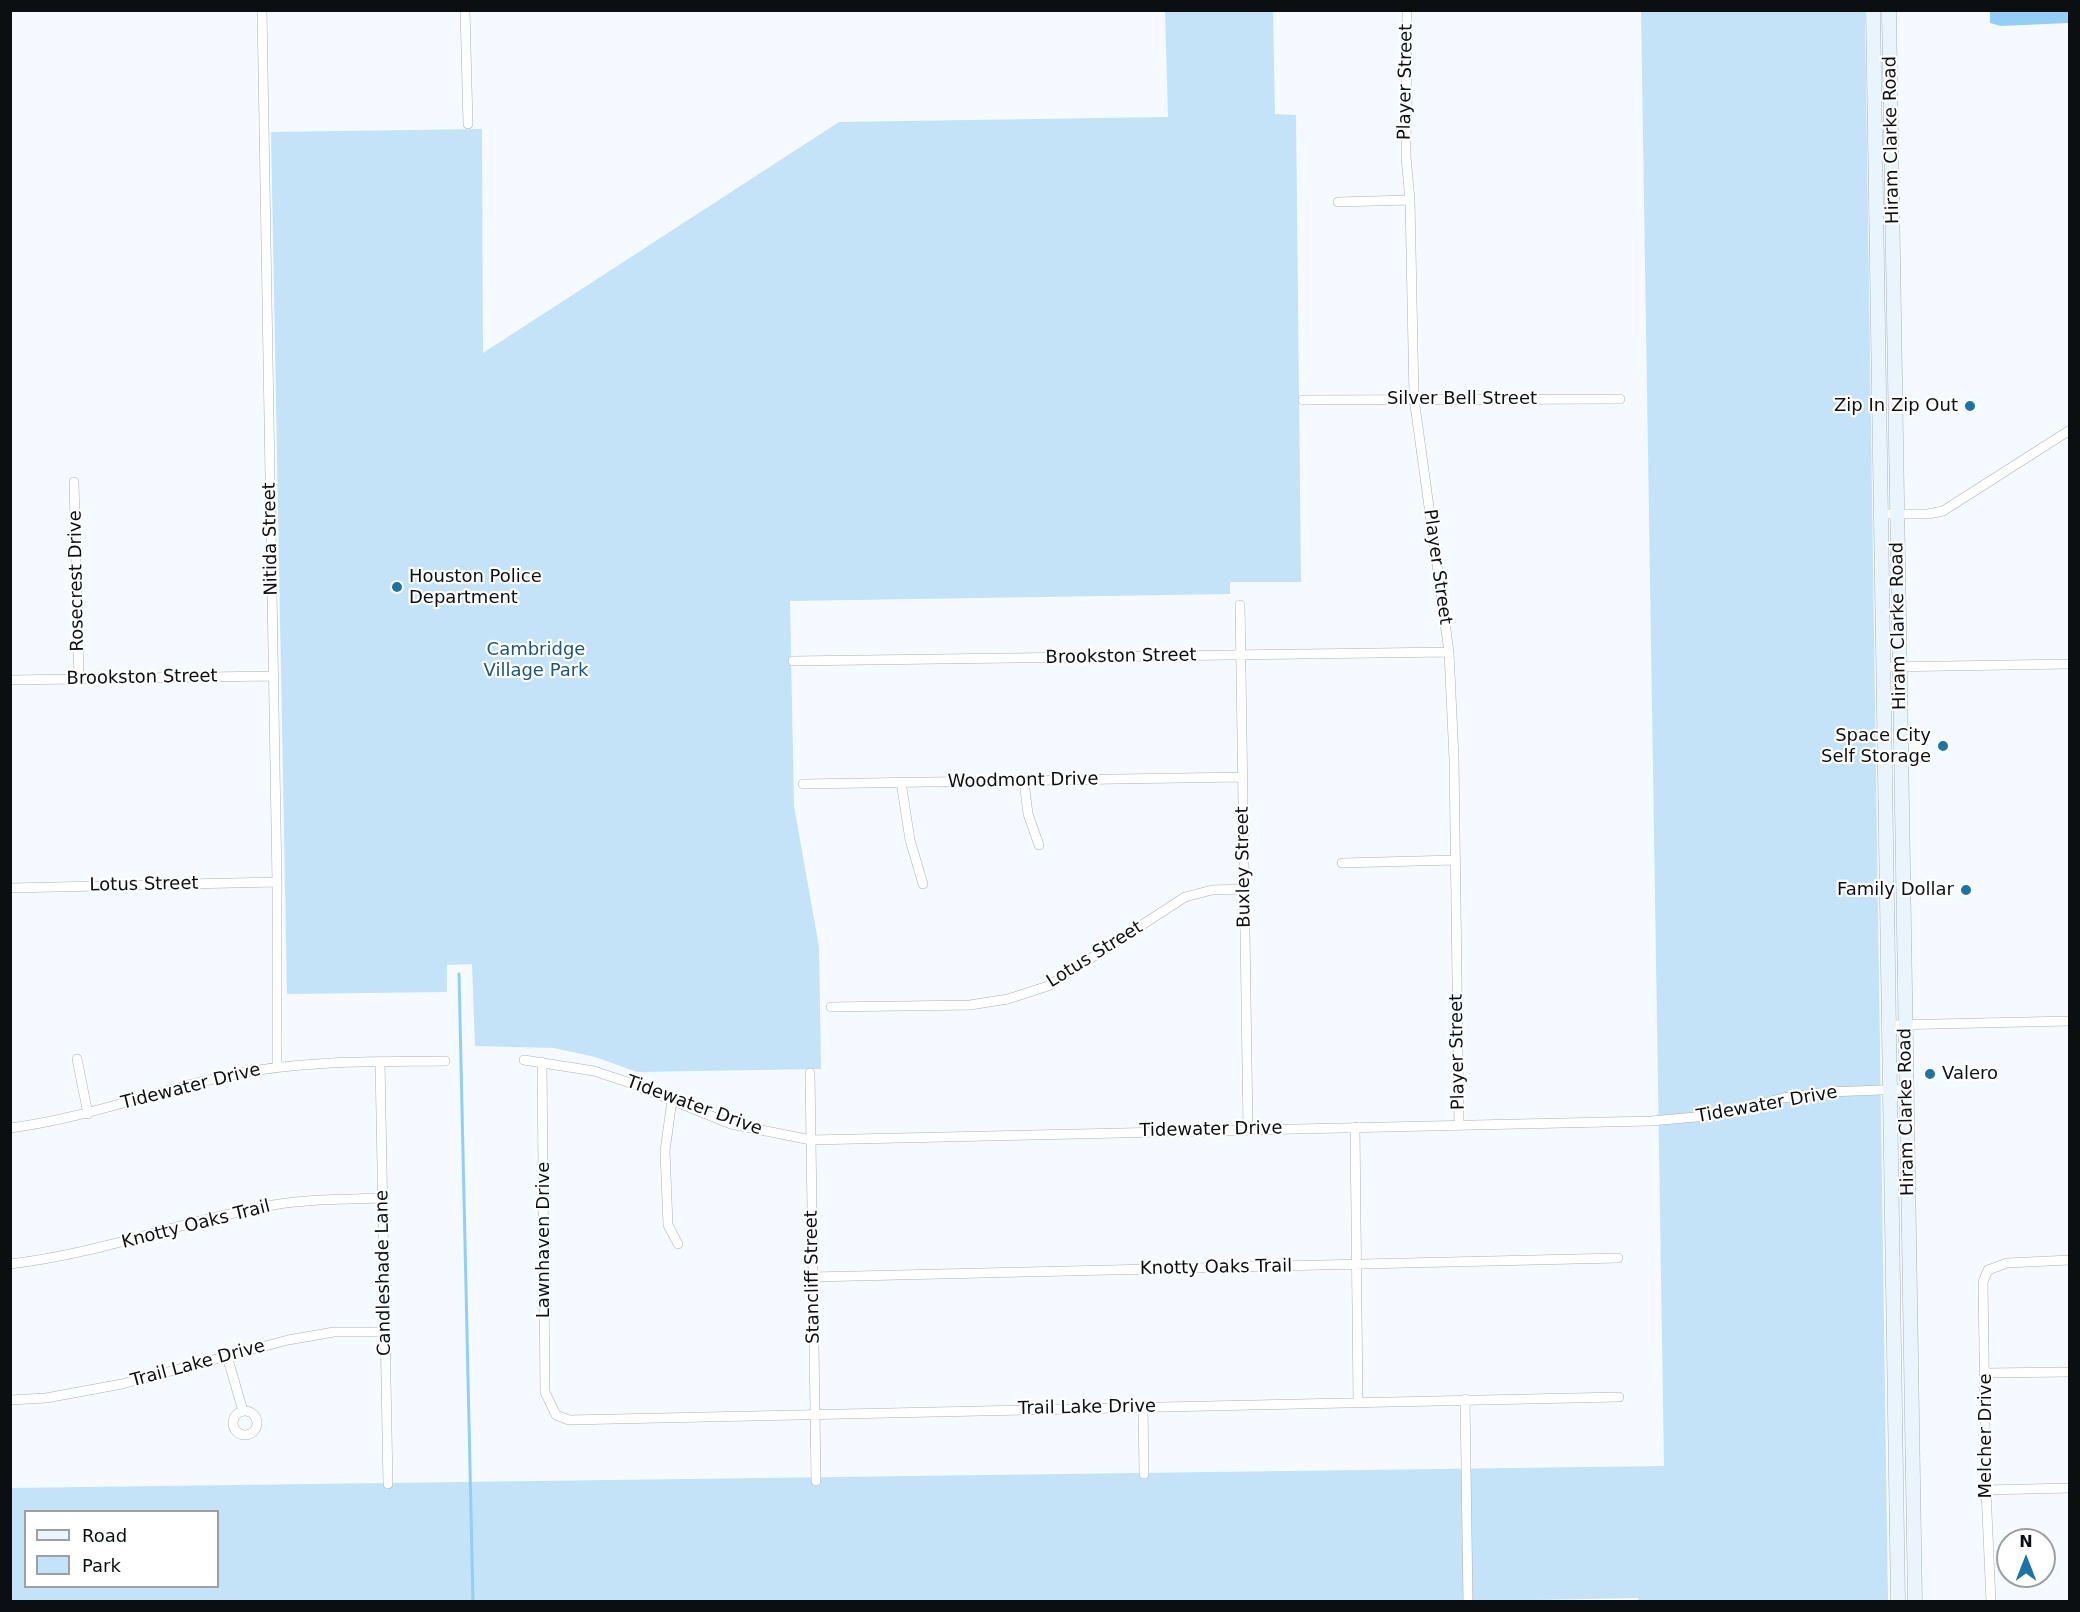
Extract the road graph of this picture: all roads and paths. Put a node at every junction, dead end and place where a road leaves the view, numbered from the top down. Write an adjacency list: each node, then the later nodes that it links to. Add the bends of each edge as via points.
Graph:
1 (262, 10): 29 (street, Nitida Street)
2 (465, 10): 8 (street)
3 (1407, 10): 9 (street, Player Street, via 1406,157)
4 (1873, 10): 6 (main road, Hiram Clarke Road)
5 (1889, 10): 7 (main road, Hiram Clarke Road)
6 (1875, 110): 7 (main road); 12 (main road, Hiram Clarke Road)
7 (1892, 110): 11 (main road, Hiram Clarke Road)
8 (468, 124)
9 (1410, 200): 10 (street); 15 (street, Player Street)
10 (1338, 202)
11 (1894, 230): 12 (main road); 14 (main road, Hiram Clarke Road)
12 (1877, 231): 13 (main road, Hiram Clarke Road)
13 (1879, 353): 14 (main road); 20 (main road, Hiram Clarke Road)
14 (1896, 354): 21 (main road, Hiram Clarke Road)
15 (1414, 398): 16 (street, Silver Bell Street); 17 (street, Silver Bell Street); 23 (street, Player Street)
16 (1620, 399)
17 (1303, 400)
18 (2070, 430): 21 (street, via 1956,505 1928,514)
19 (74, 482): 30 (street, Rosecrest Drive)
20 (1882, 514): 21 (street); 27 (main road, Hiram Clarke Road)
21 (1898, 514): 28 (main road, Hiram Clarke Road)
22 (1240, 605): 24 (street, Buxley Street)
23 (1449, 652): 24 (street, Brookston Street); 39 (street, Player Street)
24 (1241, 655): 25 (street, Brookston Street); 32 (street, Buxley Street)
25 (793, 661)
26 (2070, 664): 28 (street)
27 (1884, 667): 28 (street); 36 (main road, Hiram Clarke Road)
28 (1899, 667): 37 (main road, Hiram Clarke Road)
29 (273, 676): 30 (street, Brookston Street); 41 (street, Nitida Street)
30 (79, 679): 31 (street, Brookston Street)
31 (10, 680)
32 (1243, 777): 33 (street, Woodmont Drive); 44 (street, Buxley Street)
33 (1024, 781): 34 (street, Woodmont Drive); 38 (street, via 1028,814)
34 (902, 782): 35 (street, Woodmont Drive); 42 (street, via 910,840)
35 (803, 784)
36 (1887, 844): 37 (main road); 47 (main road, Hiram Clarke Road)
37 (1902, 844): 48 (main road, Hiram Clarke Road)
38 (1039, 845)
39 (1455, 860): 40 (street); 60 (street, Player Street)
40 (1342, 863)
41 (277, 882): 43 (street, Lotus Street); 54 (street, Nitida Street)
42 (922, 884)
43 (10, 888)
44 (1245, 890): 45 (street, Lotus Street, via 1212,890 1185,897 1048,986 1008,999 970,1005); 63 (street, Buxley Street)
45 (831, 1007)
46 (2070, 1021): 48 (street)
47 (1890, 1024): 48 (street); 57 (main road, Hiram Clarke Road)
48 (1905, 1024): 56 (main road, Hiram Clarke Road)
49 (77, 1059): 59 (street)
50 (524, 1060): 53 (street, Tidewater Drive)
51 (445, 1061): 52 (street, Tidewater Drive)
52 (380, 1062): 54 (street, Tidewater Drive); 65 (street, Candleshade Lane)
53 (542, 1062): 58 (street, Tidewater Drive, via 594,1071); 84 (street, Lawnhaven Drive, via 545,1392)
54 (277, 1067): 59 (street, Tidewater Drive, via 199,1081)
55 (810, 1072): 64 (street, Stancliff Street)
56 (1907, 1089): 57 (street, Tidewater Drive); 68 (main road, Hiram Clarke Road)
57 (1891, 1090): 60 (street, Tidewater Drive, via 1828,1092 1783,1098 1718,1115 1651,1121); 70 (main road, Hiram Clarke Road)
58 (672, 1100): 64 (street, Tidewater Drive, via 731,1124); 66 (street, via 666,1131 666,1183 668,1226)
59 (88, 1114): 62 (street, Tidewater Drive)
60 (1459, 1123): 61 (street, Tidewater Drive)
61 (1355, 1127): 63 (street, Tidewater Drive); 72 (street)
62 (10, 1128)
63 (1248, 1129): 64 (street, Tidewater Drive)
64 (811, 1140): 73 (street, Stancliff Street)
65 (382, 1198): 71 (street, Knotty Oaks Trail, via 273,1205 96,1250); 74 (street, Candleshade Lane)
66 (678, 1244)
67 (1618, 1258): 72 (street, Knotty Oaks Trail)
68 (1910, 1260): 70 (main road); 86 (main road, Hiram Clarke Road)
69 (2070, 1260): 77 (street, Melcher Drive, via 2007,1263 1988,1270 1983,1282)
70 (1894, 1261): 87 (main road, Hiram Clarke Road)
71 (10, 1264)
72 (1356, 1265): 73 (street, Knotty Oaks Trail); 81 (street)
73 (813, 1277): 85 (street, Stancliff Street)
74 (385, 1332): 75 (street, Trail Lake Drive, via 334,1332); 90 (street, Candleshade Lane)
75 (227, 1356): 80 (street, Trail Lake Drive, via 122,1384 46,1398); 83 (street)
76 (2070, 1372): 77 (street)
77 (1986, 1373): 92 (street, Melcher Drive)
78 (1619, 1397): 79 (street, Trail Lake Drive)
79 (1465, 1399): 81 (street, Trail Lake Drive); 93 (street)
80 (10, 1400)
81 (1358, 1401): 82 (street, Trail Lake Drive)
82 (1143, 1407): 85 (street, Trail Lake Drive); 88 (street)
83 (243, 1411)
84 (556, 1415): 85 (street, Trail Lake Drive, via 569,1420)
85 (815, 1415): 89 (street, Stancliff Street)
86 (1913, 1436): 87 (main road); 95 (main road, Hiram Clarke Road)
87 (1896, 1437): 94 (main road, Hiram Clarke Road)
88 (1144, 1474)
89 (816, 1481)
90 (388, 1484)
91 (2070, 1488): 92 (street)
92 (1986, 1490): 96 (street, Melcher Drive)
93 (1468, 1602)
94 (1898, 1602)
95 (1916, 1602)
96 (1991, 1602)

